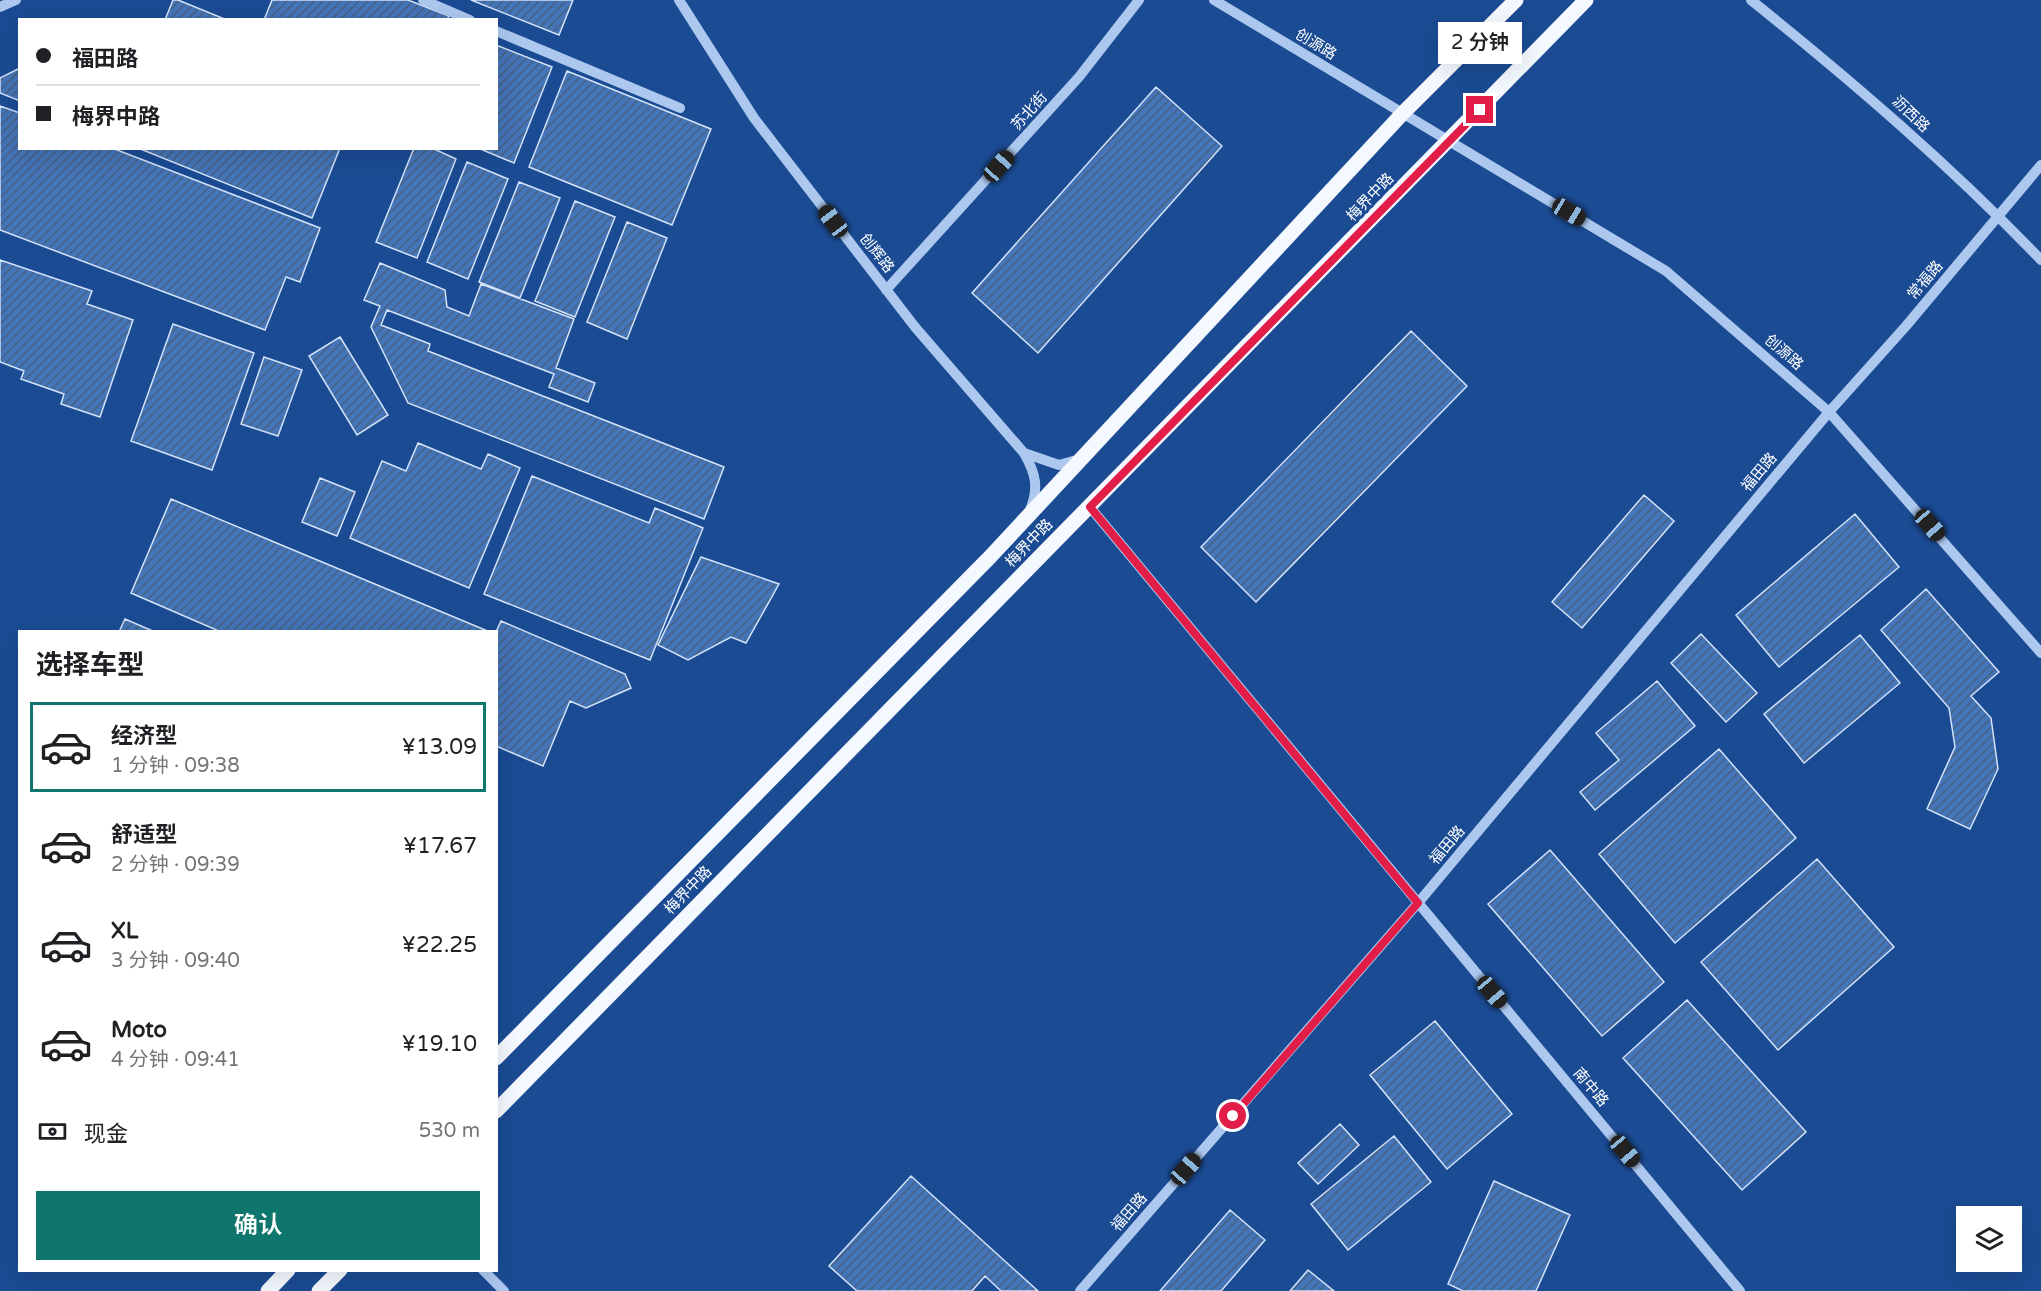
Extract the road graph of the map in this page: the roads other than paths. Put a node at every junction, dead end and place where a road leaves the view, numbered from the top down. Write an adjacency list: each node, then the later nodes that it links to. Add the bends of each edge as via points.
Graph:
1 (16, 0): 9 (street)
2 (423, 0): 10 (street)
3 (679, 0): 18 (street, 创辉路, via 754,118)
4 (1139, 0): 18 (street, 苏北街, via 1079,77)
5 (1214, 0): 13 (street, 创源路)
6 (1516, 0): 13 (main road, 梅界中路)
7 (1586, 0): 14 (main road, 梅界中路)
8 (1751, 0): 16 (street, 沥西路, via 1857,85)
9 (0, 7)
10 (465, 18)
11 (498, 32): 12 (street)
12 (680, 108)
13 (1403, 113): 14 (street, 创源路); 21 (main road, 梅界中路)
14 (1449, 141): 19 (street, 创源路, via 1666,271); 22 (main road, 梅界中路)
15 (2041, 165): 16 (street, 常福路)
16 (1998, 216): 17 (street, 沥西路); 19 (street, 常福路)
17 (2041, 260)
18 (886, 290): 20 (street, 创辉路)
19 (1829, 412): 24 (street, 创源路); 25 (street, 福田路)
20 (1024, 453): 21 (street, via 1059,465); 23 (street, via 1037,482 1036,497)
21 (1080, 459): 23 (main road, 梅界中路)
22 (1090, 507): 25 (street, 南中路); 27 (main road, 梅界中路)
23 (1027, 516): 26 (main road, 梅界中路)
24 (2041, 653)
25 (1418, 903): 34 (street, 福田路); 35 (street, 南中路)
26 (498, 1056)
27 (498, 1109)
28 (286, 1272): 31 (main road)
29 (338, 1272): 32 (main road)
30 (485, 1272): 33 (street)
31 (268, 1291)
32 (319, 1291)
33 (504, 1291)
34 (1080, 1291)
35 (1740, 1291)

